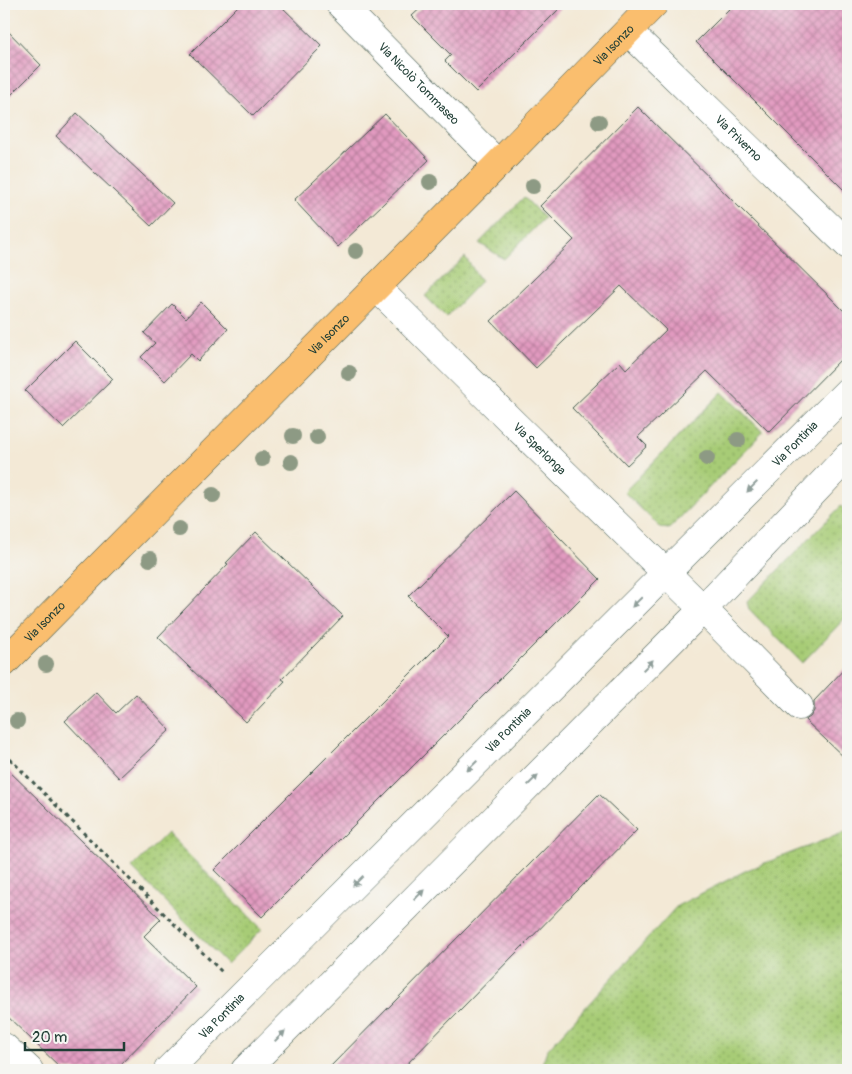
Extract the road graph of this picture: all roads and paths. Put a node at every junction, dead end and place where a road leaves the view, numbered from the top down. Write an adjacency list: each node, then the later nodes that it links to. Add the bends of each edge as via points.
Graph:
1 (340, 4): 4 (street, Via Nicolò Tommaseo)
2 (654, 4): 3 (main road, Via Isonzo)
3 (628, 31): 4 (main road, Via Isonzo); 5 (street, Via Priverno)
4 (498, 164): 6 (main road, Via Isonzo)
5 (848, 245)
6 (376, 287): 9 (street, Via Sperlonga); 11 (main road, Via Isonzo)
7 (848, 391): 9 (street, Via Pontinia, one-way to 9)
8 (848, 456): 10 (street)
9 (666, 573): 10 (street, Via Sperlonga); 14 (street, Via Pontinia, one-way to 14)
10 (703, 609): 12 (street, Via Sperlonga); 18 (street, one-way to 10)
11 (4, 663)
12 (798, 706)
13 (4, 754): 14 (path)
14 (244, 994): 17 (street, Via Pontinia)
15 (4, 1047): 16 (street)
16 (29, 1070)
17 (168, 1070)
18 (245, 1070)

